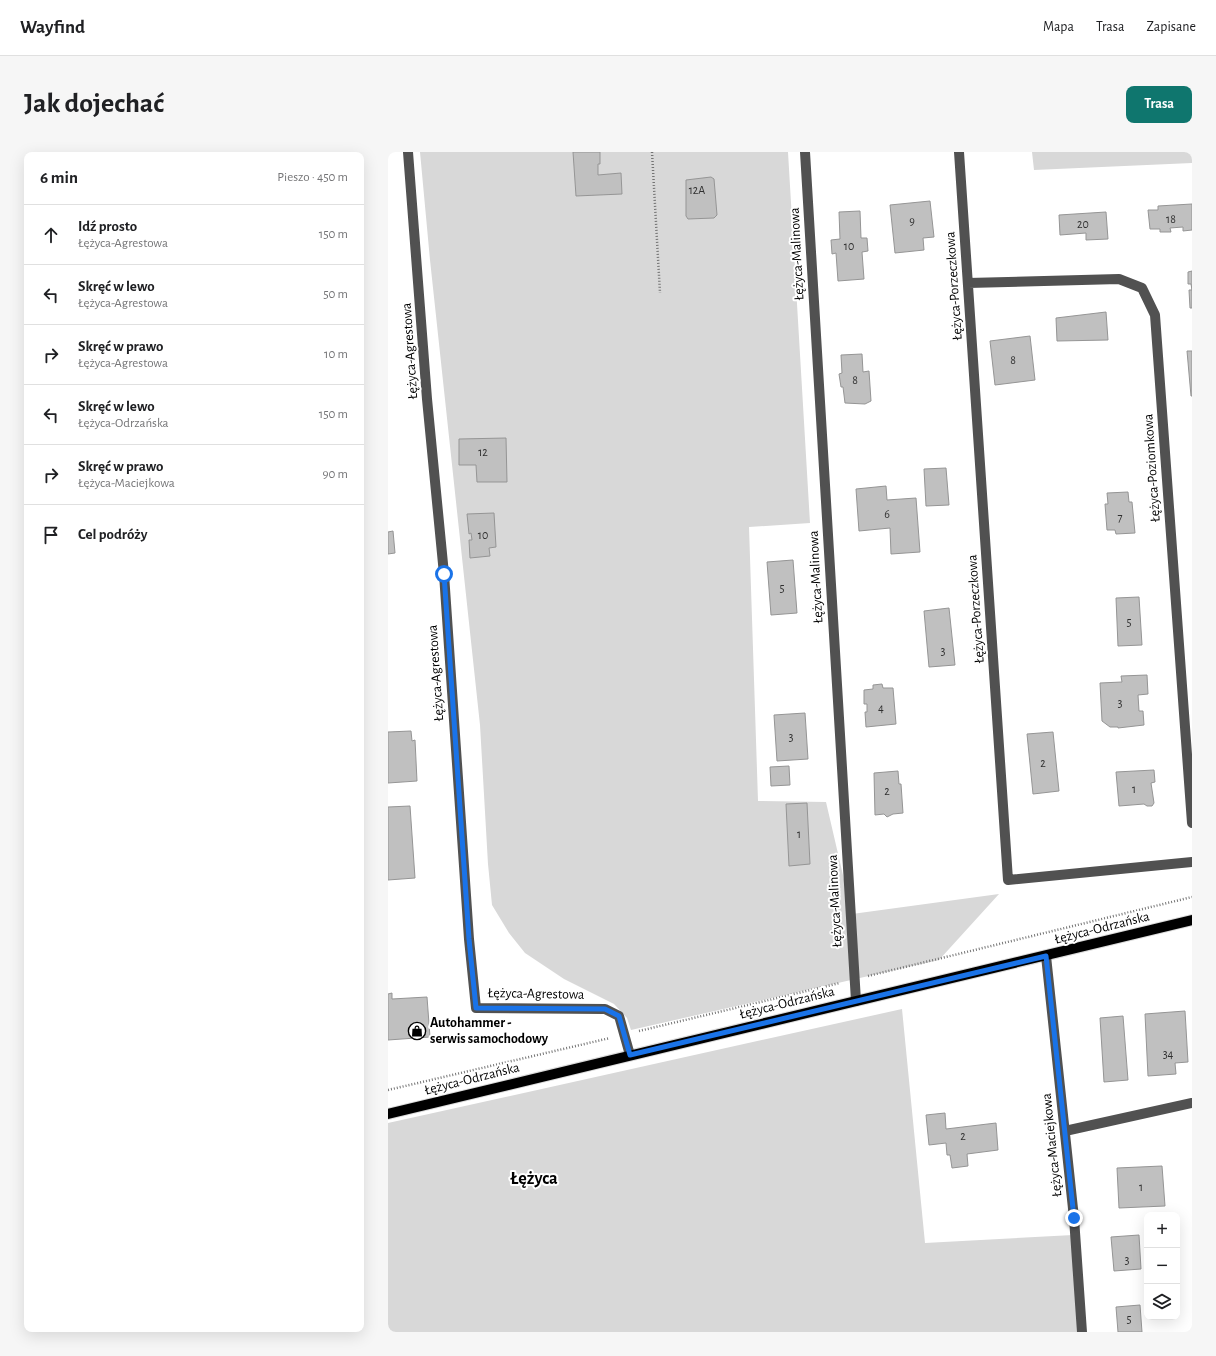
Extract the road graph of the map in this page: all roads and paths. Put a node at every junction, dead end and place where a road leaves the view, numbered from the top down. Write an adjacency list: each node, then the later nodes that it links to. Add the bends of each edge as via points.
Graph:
1 (408, 152): 14 (street, Łężyca-Agrestowa, via 427,399 444,574 468,931 476,1008 605,1009 619,1016)
2 (652, 152): 6 (path)
3 (805, 152): 12 (street, Łężyca-Malinowa)
4 (959, 152): 5 (street, Łężyca-Porzeczkowa)
5 (968, 283): 7 (street, Łężyca-Poziomkowa, via 1119,279 1142,288 1155,315); 8 (street, Łężyca-Porzeczkowa, via 1008,880)
6 (660, 293)
7 (1192, 823)
8 (1192, 862)
9 (1192, 897): 12 (path)
10 (1192, 920): 11 (main road, Łężyca-Odrzańska)
11 (1046, 956): 13 (main road, Łężyca-Odrzańska); 19 (street, Łężyca-Maciejkowa)
12 (854, 980): 13 (street, Łężyca-Malinowa); 14 (path)
13 (856, 1001): 15 (main road, Łężyca-Odrzańska)
14 (624, 1035): 15 (street, Łężyca-Agrestowa); 16 (path)
15 (630, 1055): 18 (main road, Łężyca-Odrzańska)
16 (388, 1090)
17 (1192, 1103): 19 (street)
18 (388, 1114)
19 (1065, 1131): 20 (street, Łężyca-Maciejkowa)
20 (1082, 1332)

